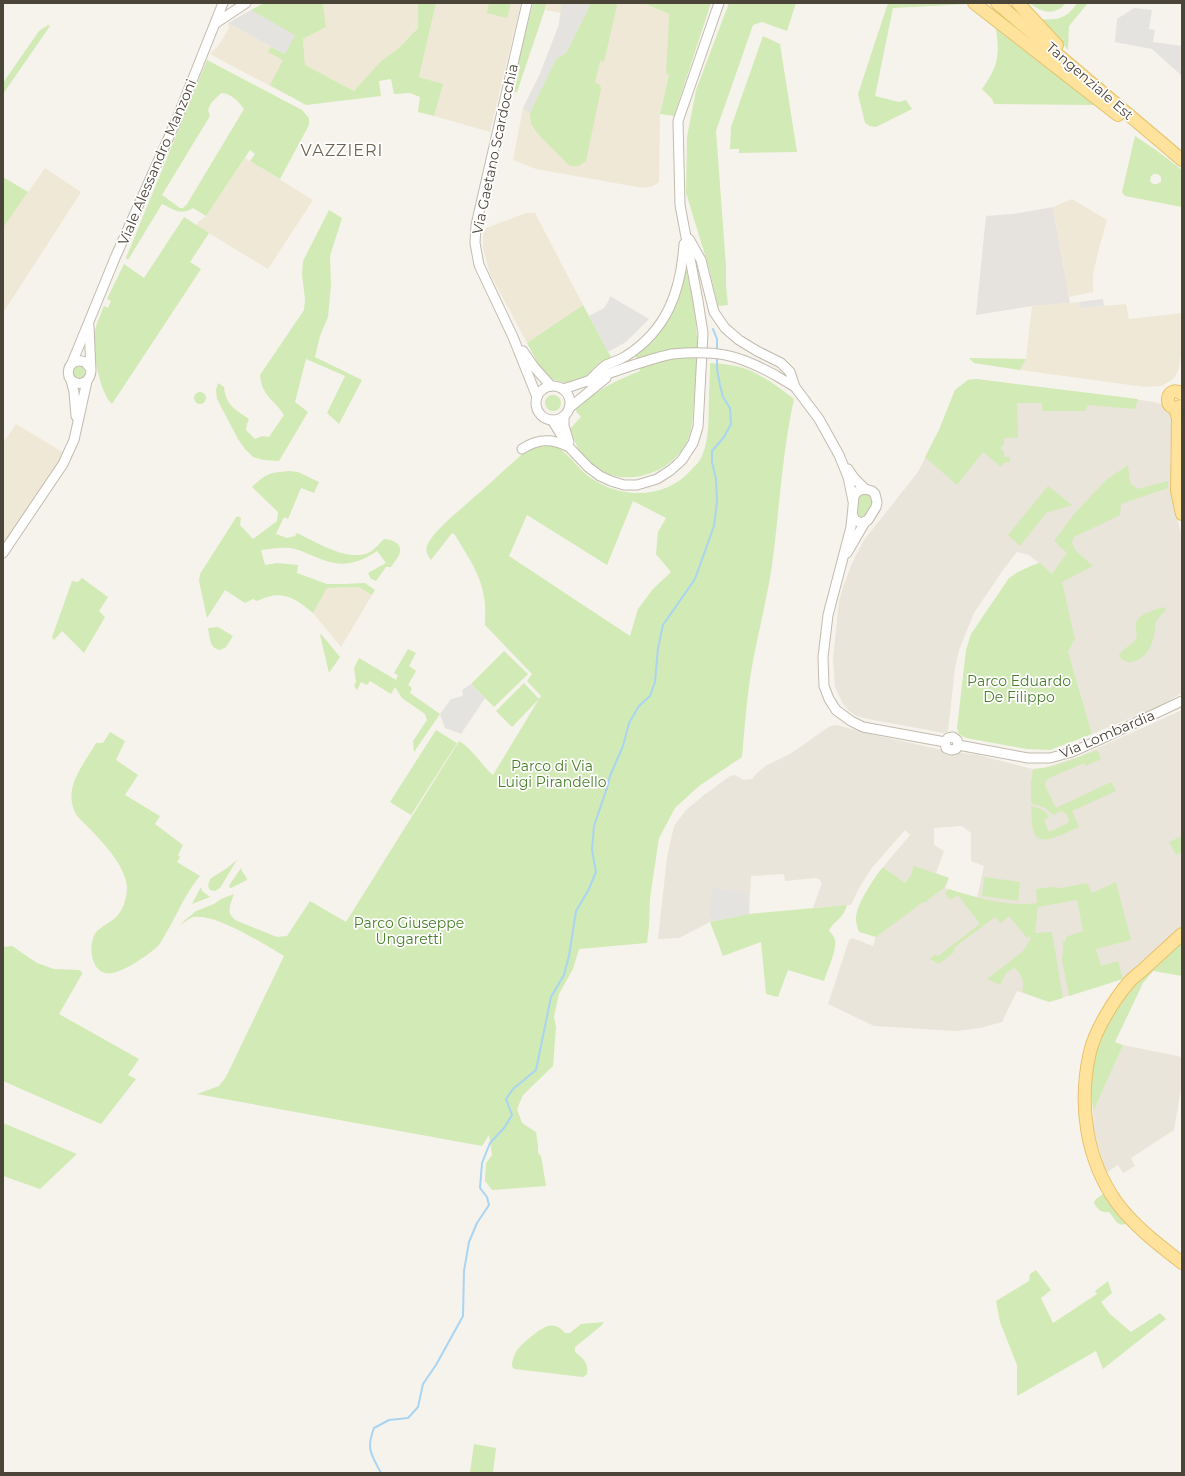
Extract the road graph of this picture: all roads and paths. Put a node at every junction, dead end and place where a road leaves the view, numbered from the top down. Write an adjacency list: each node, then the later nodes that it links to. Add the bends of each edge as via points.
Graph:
1 (223, 3): 8 (street, Viale Alessandro Manzoni)
2 (246, 3): 8 (street)
3 (527, 3): 14 (street, Via Gaetano Scardocchia, via 476,225 475,242 479,265)
4 (719, 3): 12 (street, via 678,120 680,205)
5 (974, 3): 10 (main road, via 1124,120)
6 (997, 3): 9 (main road, Tangenziale Est)
7 (1018, 3): 9 (main road, via 1063,51)
8 (216, 23): 13 (street, Viale Alessandro Manzoni)
9 (1072, 65): 10 (main road, Tangenziale Est)
10 (1157, 139): 11 (main road, Tangenziale Est)
11 (1182, 160)
12 (685, 231): 20 (street, via 683,263 677,291 659,327 644,342 605,366); 22 (street, via 701,260 714,312 725,328 739,340 781,363 790,372); 33 (street, via 703,333 698,427 693,443 682,460 671,470 657,479 637,485 624,485 600,476)
13 (89, 321): 15 (street, Viale Alessandro Manzoni); 16 (street, Viale Alessandro Manzoni)
14 (513, 337): 21 (street, Via Gaetano Scardocchia); 25 (street, Via Gaetano Scardocchia)
15 (72, 363): 16 (street, via 83,361); 18 (street, via 68,371)
16 (91, 368): 19 (street, via 91,375)
17 (615, 371): 20 (street); 22 (street, bridge, via 672,354 696,352 732,356 753,363); 27 (street)
18 (71, 380): 19 (street, via 79,384); 30 (street)
19 (87, 381): 30 (street)
20 (588, 382): 23 (street)
21 (551, 386): 23 (street); 25 (street, via 542,389)
22 (795, 387): 34 (street, via 819,419)
23 (563, 389): 27 (street, via 569,398)
24 (1181, 389): 26 (main road, via 1170,393 1168,398 1169,405)
25 (537, 397): 29 (street, via 536,406 539,412)
26 (1179, 406): 37 (main road, via 1177,491)
27 (569, 408): 28 (street)
28 (564, 416): 29 (street); 33 (street, via 566,436)
29 (552, 420): 31 (street)
30 (76, 426): 40 (street, via 74,440 63,464)
31 (568, 446): 32 (street, via 549,440 530,443); 33 (street)
32 (522, 448)
33 (575, 454)
34 (839, 455): 35 (street, via 854,478); 36 (street, via 848,477)
35 (865, 489): 36 (street, via 858,491); 39 (street, via 875,494 877,502)
36 (853, 501): 38 (street)
37 (1182, 514)
38 (853, 516): 39 (street, via 857,522); 41 (street)
39 (865, 522): 41 (street)
40 (3, 553)
41 (842, 563): 42 (street, Via Lombardia, via 828,615 824,686 836,710 863,726 945,742 953,737 958,745 1028,758 1050,758 1072,752)
42 (1182, 701)
43 (1182, 934): 44 (main road, via 1131,980 1102,1023 1091,1051 1087,1073 1086,1107 1086,1126 1091,1148 1097,1168 1107,1187 1118,1204 1144,1233)
44 (1182, 1263)

